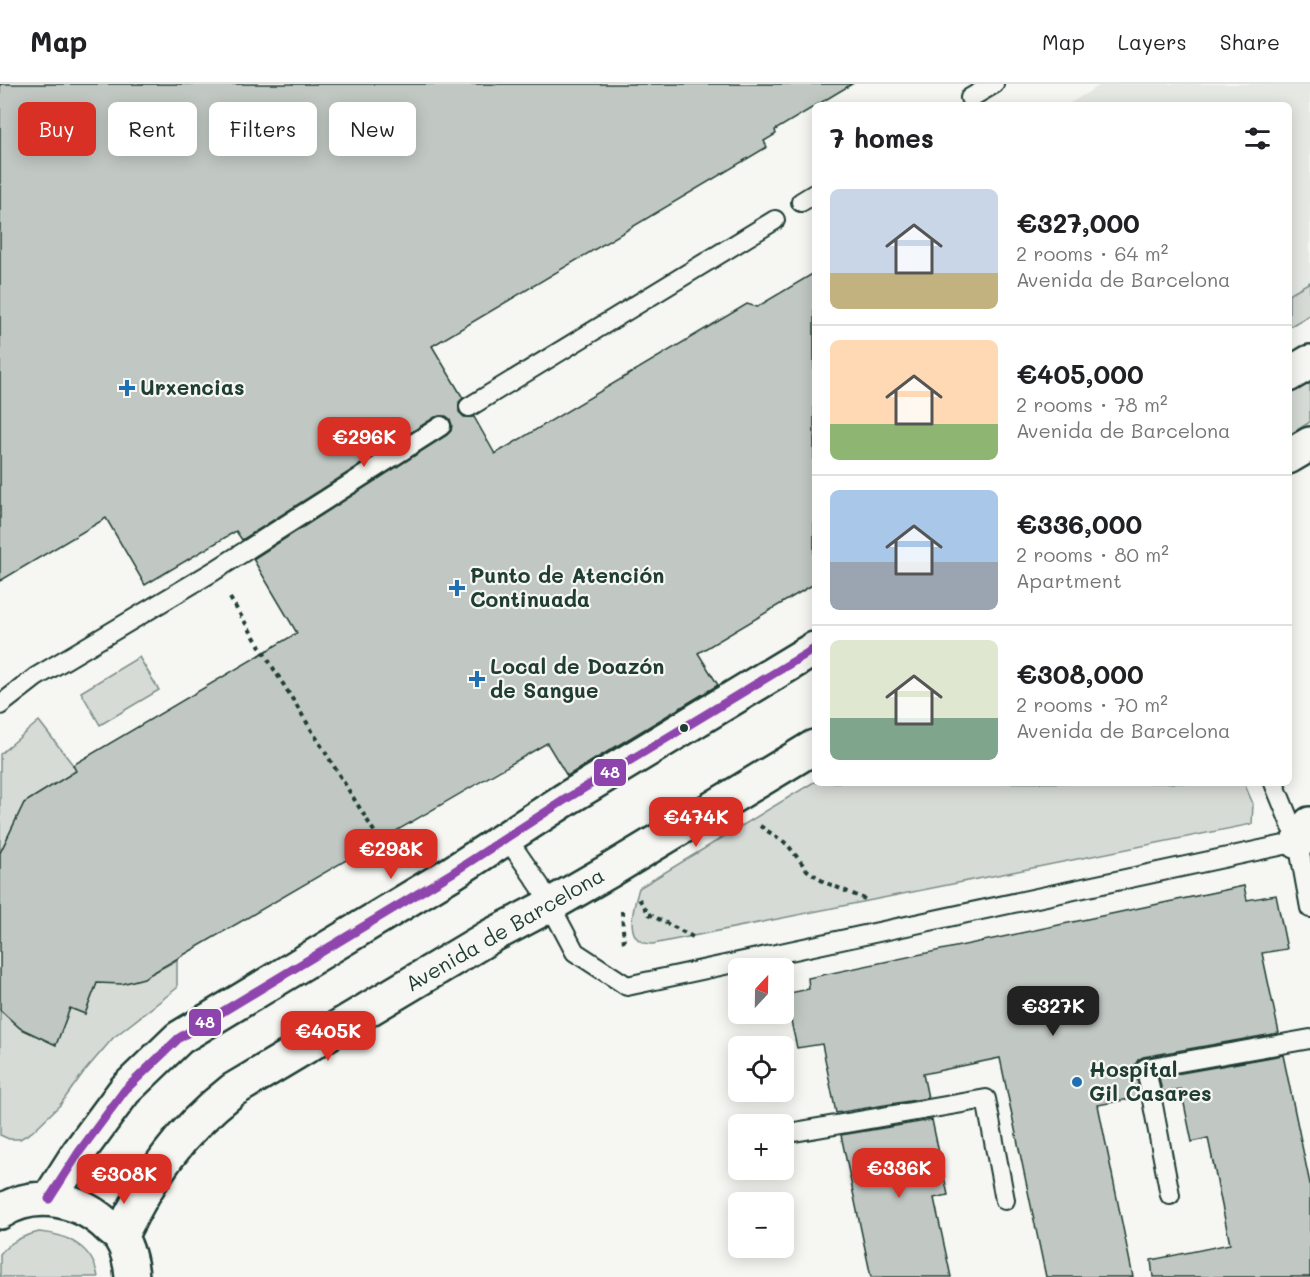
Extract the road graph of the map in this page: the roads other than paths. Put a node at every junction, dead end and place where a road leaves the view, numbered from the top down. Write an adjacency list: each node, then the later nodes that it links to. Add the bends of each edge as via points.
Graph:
1 (994, 84): 2 (lane)
2 (970, 98)
3 (775, 220): 6 (lane)
4 (1310, 362): 5 (street)
5 (1292, 373)
6 (469, 407)
7 (441, 426): 11 (lane, via 214,572 36,677)
8 (1310, 444): 9 (street)
9 (1292, 455)
10 (812, 650): 15 (street)
11 (0, 705)
12 (812, 748): 16 (street, Avenida de Barcelona)
13 (1276, 786): 14 (lane)
14 (1304, 833): 16 (lane, via 627,986 575,952); 17 (lane)
15 (506, 837): 16 (lane); 21 (street, via 179,1038 125,1090)
16 (550, 905): 24 (street, Avenida de Barcelona, via 491,936 224,1096 185,1133 157,1168)
17 (1310, 909)
18 (1310, 1039): 20 (lane, via 1146,1068)
19 (794, 1132): 22 (lane, via 986,1099)
20 (1170, 1195)
21 (49, 1198): 23 (street); 24 (street, via 74,1203 100,1217)
22 (1005, 1200)
23 (2, 1205)
24 (120, 1237): 25 (street)
25 (132, 1277)

